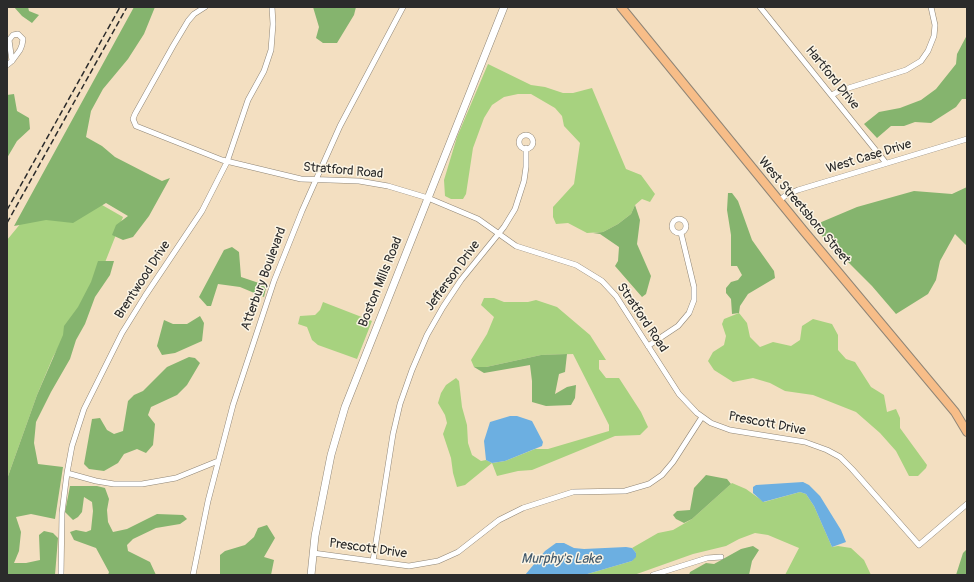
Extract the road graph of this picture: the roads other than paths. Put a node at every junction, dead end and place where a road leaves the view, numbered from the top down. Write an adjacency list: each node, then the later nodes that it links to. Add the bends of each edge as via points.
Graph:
1 (205, 7): 13 (street, Stratford Road, via 188,21 133,119 136,126 144,130)
2 (272, 7): 13 (street, Brentwood Drive, via 271,50 248,100)
3 (403, 7): 15 (street, Atterbury Boulevard, via 351,104)
4 (504, 7): 16 (street, Boston Mills Road)
5 (621, 7): 17 (main road, West Streetsboro Street)
6 (760, 7): 10 (street, Hartford Drive)
7 (931, 7): 10 (street, via 934,36 928,52 921,61 906,70 839,91)
8 (12, 61): 8 (street, via 22,45 23,39 18,34 9,40); 9 (street)
9 (7, 65)
10 (832, 96): 14 (street, Hartford Drive)
11 (967, 139): 14 (street, West Case Drive)
12 (526, 148): 18 (street, Jefferson Drive, via 521,193 515,209)
13 (227, 162): 15 (street, Stratford Road, via 272,173); 24 (street, Brentwood Drive, via 202,211 145,296 104,365 82,415)
14 (886, 163): 17 (street, West Case Drive, via 791,192)
15 (316, 179): 16 (street, Stratford Road, via 371,182); 23 (street, Atterbury Boulevard, via 287,247 262,317 233,405)
16 (428, 198): 18 (street, Stratford Road, via 478,219); 26 (street, Boston Mills Road, via 340,420)
17 (779, 201): 22 (main road, West Streetsboro Street, via 955,412)
18 (499, 233): 20 (street, Stratford Road, via 527,251 576,265 595,276 616,296); 28 (street, Jefferson Drive, via 452,293 414,363 395,426)
19 (681, 233): 20 (street, via 694,287 694,300 689,313 678,326)
20 (648, 346): 21 (street, Stratford Road, via 684,400)
21 (702, 417): 25 (street, Prescott Drive, via 730,430 805,442 840,457 919,545); 28 (street, Prescott Drive, via 667,470 656,480 641,487 625,491 573,492 523,508 499,520 458,552 438,561 409,566)
22 (967, 432)
23 (218, 461): 24 (street, via 176,478 142,484 102,482); 30 (street, Atterbury Boulevard)
24 (67, 472): 29 (street, Brentwood Drive, via 62,513)
25 (967, 504)
26 (313, 553): 28 (street, Prescott Drive); 31 (street, Boston Mills Road)
27 (721, 557): 32 (street, via 707,558)
28 (373, 561)
29 (61, 575)
30 (193, 575)
31 (310, 575)
32 (653, 575)

